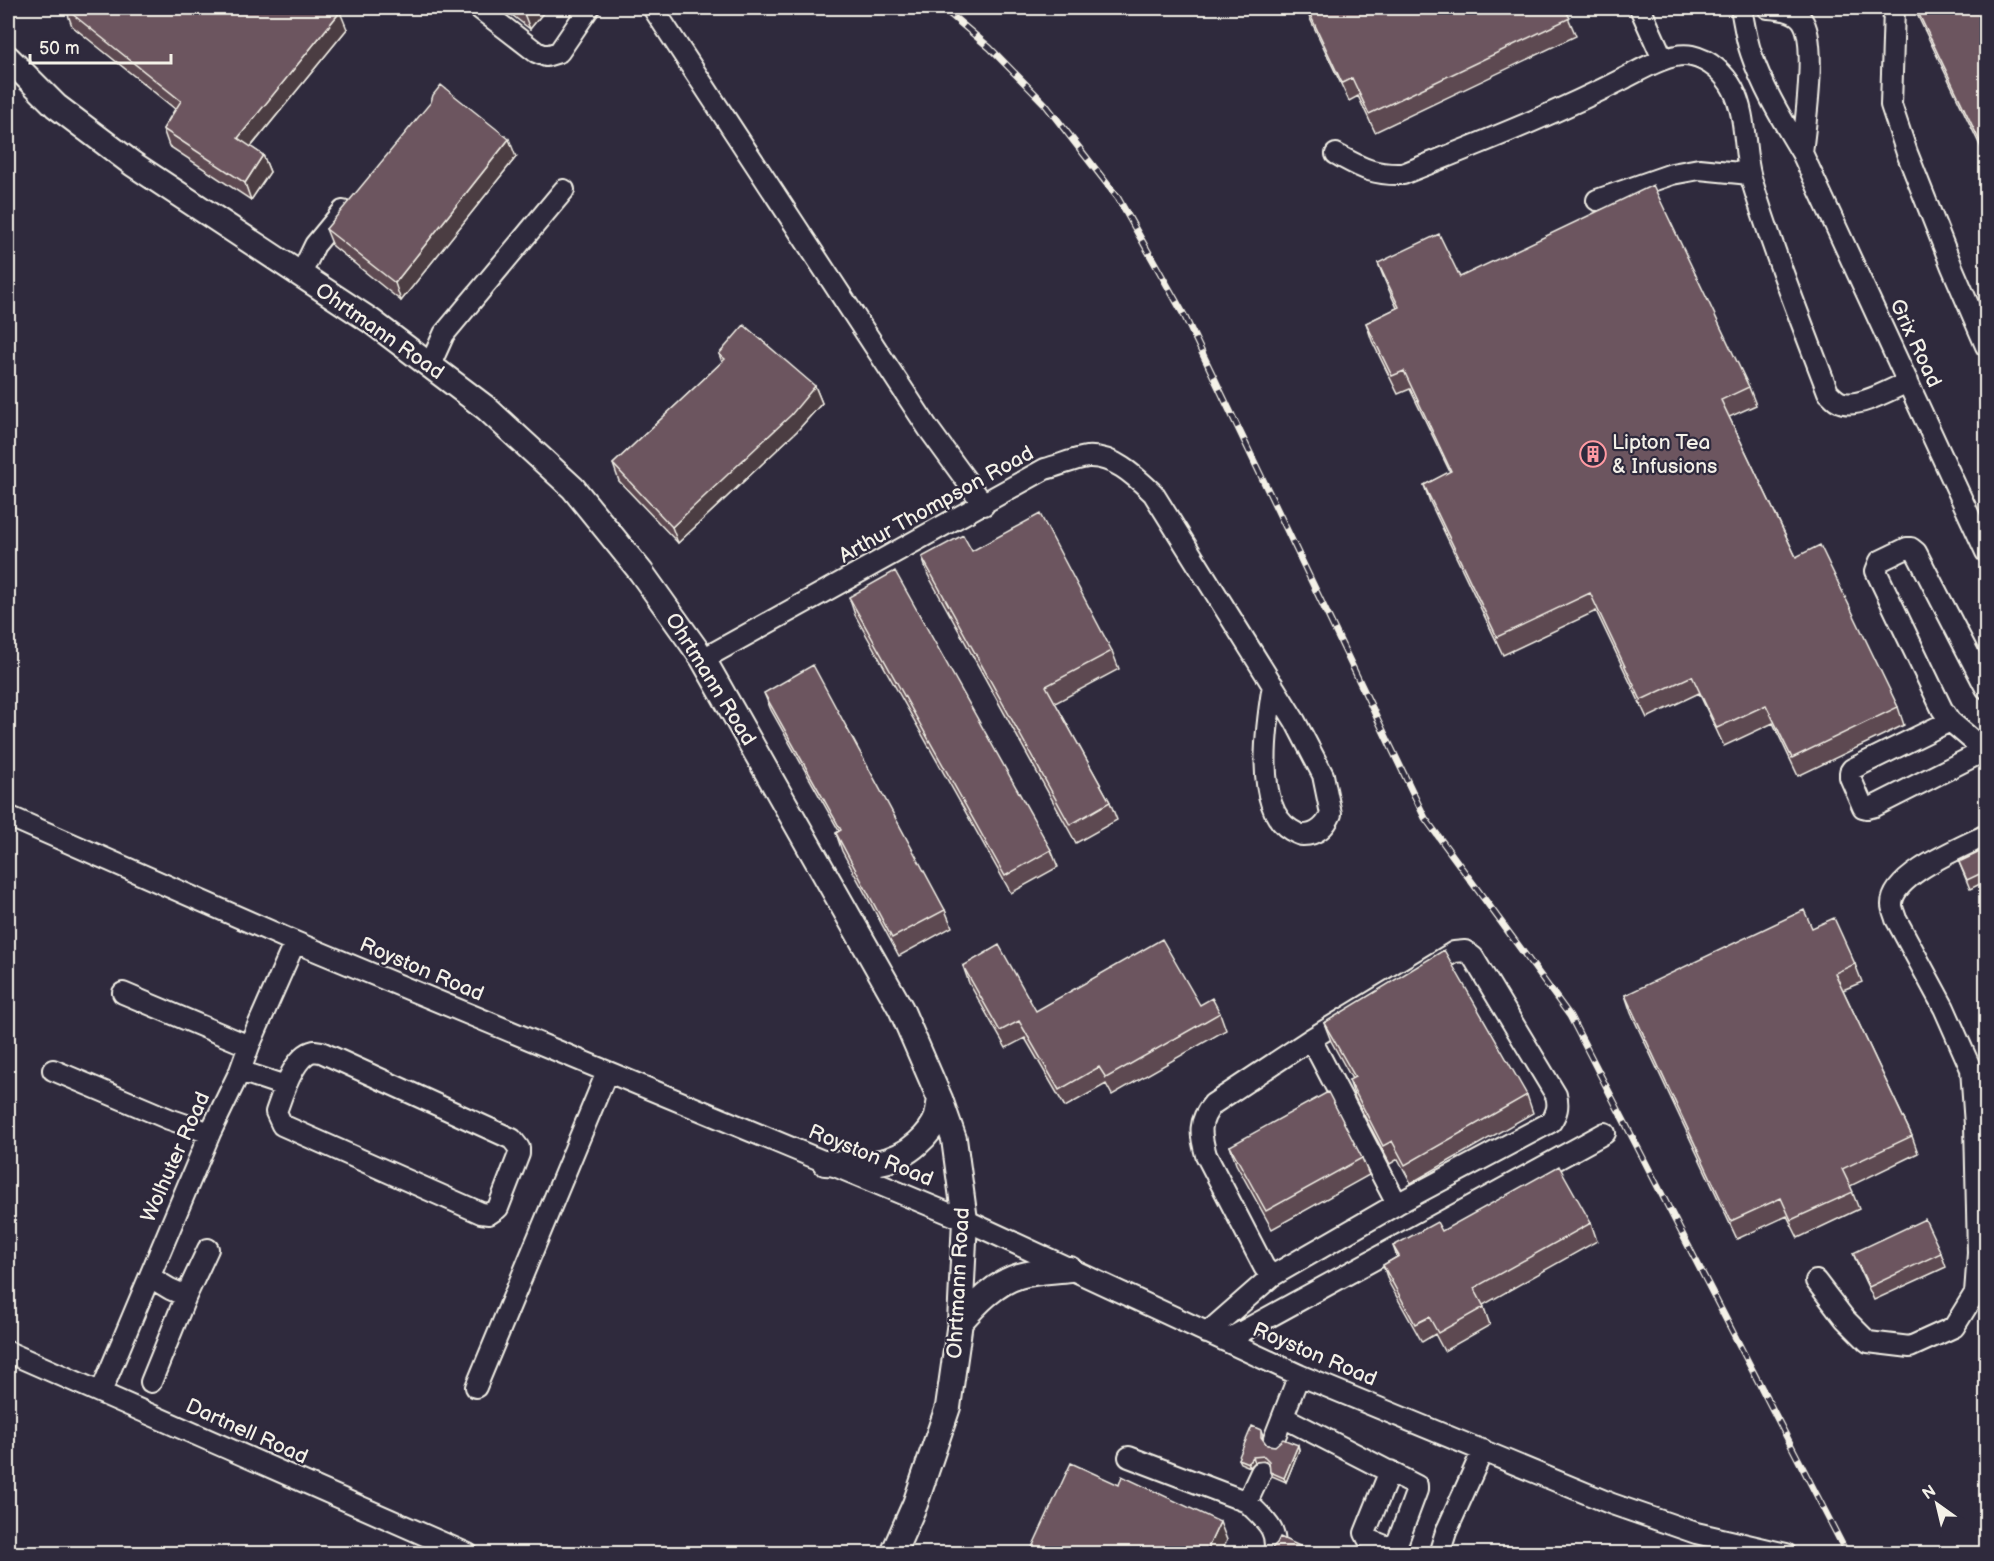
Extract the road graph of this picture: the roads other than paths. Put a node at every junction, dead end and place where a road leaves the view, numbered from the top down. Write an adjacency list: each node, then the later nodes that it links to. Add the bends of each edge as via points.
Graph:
1 (480, 8): 2 (street, via 546,56 559,52)
2 (589, 8)
3 (653, 8): 21 (street, via 928,429)
4 (1640, 8): 10 (street)
5 (1742, 8): 12 (street, Grix Road, via 1757,68)
6 (1768, 8): 8 (street)
7 (1894, 8): 18 (street, via 1891,105)
8 (1791, 9): 12 (street, via 1807,29 1809,83)
9 (8, 58): 17 (main road, Ohrtmann Road, via 57,106 134,164)
10 (1663, 59): 11 (street, via 1553,113 1403,174 1367,170); 13 (street, via 1690,55 1707,61 1724,75 1740,109)
11 (1336, 153)
12 (1802, 153): 20 (street, Grix Road)
13 (1750, 174): 15 (street, via 1690,170); 20 (street, via 1770,239 1828,392 1835,400 1857,403)
14 (564, 190): 19 (street, via 444,334)
15 (1597, 200)
16 (352, 201): 17 (street, via 315,245)
17 (300, 276): 19 (main road, Ohrtmann Road)
18 (1986, 346)
19 (430, 365): 23 (main road, Ohrtmann Road, via 486,408 573,488 641,572)
20 (1908, 382): 22 (street, Grix Road)
21 (984, 505): 23 (street, Arthur Thompson Road); 24 (street, Arthur Thompson Road, via 1045,469 1088,457 1129,471 1153,493)
22 (1986, 552)
23 (703, 659): 38 (main road, Ohrtmann Road, via 901,1009)
24 (1273, 685): 24 (street, Arthur Thompson Road, via 1266,741 1266,789 1282,824 1300,835 1310,834 1322,828 1331,814 1323,775)
25 (1986, 688): 26 (street, via 1916,552 1907,548 1880,561 1876,571)
26 (1950, 721): 27 (street); 27 (street, via 1852,769 1850,777 1863,807 1875,806)
27 (1986, 744)
28 (8, 816): 30 (street, Royston Road)
29 (1986, 835): 48 (street, via 1916,871 1898,888 1892,904 1971,1069 1978,1253 1975,1293 1953,1327 1910,1347 1868,1342)
30 (295, 942): 33 (street, Wolhuter Road); 36 (street, Royston Road)
31 (123, 993): 33 (street)
32 (1311, 1039): 42 (street); 42 (street, via 1454,952 1465,951 1473,957 1556,1095 1557,1113 1551,1122); 47 (street, via 1213,1104 1202,1121 1206,1155)
33 (249, 1046): 35 (street, Wolhuter Road)
34 (53, 1070): 39 (street)
35 (240, 1071): 37 (street); 39 (street, Wolhuter Road)
36 (607, 1072): 41 (street, Royston Road); 56 (street)
37 (285, 1086): 37 (street, via 301,1058 309,1052 321,1052 512,1139 519,1154 498,1208 489,1214 481,1213 287,1129 276,1112)
38 (940, 1099): 41 (main road, via 929,1133 909,1151 883,1163); 43 (main road, Ohrtmann Road, via 954,1139)
39 (210, 1133): 46 (street, Wolhuter Road)
40 (1605, 1133): 52 (street)
41 (825, 1163): 43 (street, Royston Road)
42 (1397, 1204): 47 (street)
43 (965, 1220): 45 (street, Royston Road); 50 (main road, Ohrtmann Road)
44 (208, 1249): 49 (street)
45 (1070, 1269): 50 (main road, via 1018,1276 977,1304); 51 (street, Royston Road)
46 (150, 1276): 49 (street); 57 (street, Wolhuter Road)
47 (1272, 1276): 51 (street)
48 (1816, 1281)
49 (186, 1296): 55 (street)
50 (960, 1322): 66 (main road, Ohrtmann Road, via 948,1407 915,1504)
51 (1207, 1333): 52 (street, Royston Road)
52 (1225, 1341): 54 (street, Royston Road)
53 (8, 1352): 57 (street, Dartnell Road)
54 (1299, 1376): 58 (street); 60 (street, Royston Road)
55 (151, 1382)
56 (476, 1387)
57 (101, 1392): 65 (street, Dartnell Road)
58 (1283, 1417): 59 (street); 62 (street)
59 (1274, 1439)
60 (1483, 1450): 68 (street); 69 (street, Royston Road, via 1612,1504 1696,1533)
61 (1129, 1457): 64 (street)
62 (1389, 1471)
63 (1261, 1472): 64 (street)
64 (1247, 1502): 67 (street, via 1274,1531)
65 (468, 1554)
66 (892, 1554)
67 (1274, 1554)
68 (1439, 1554)
69 (1786, 1554)

